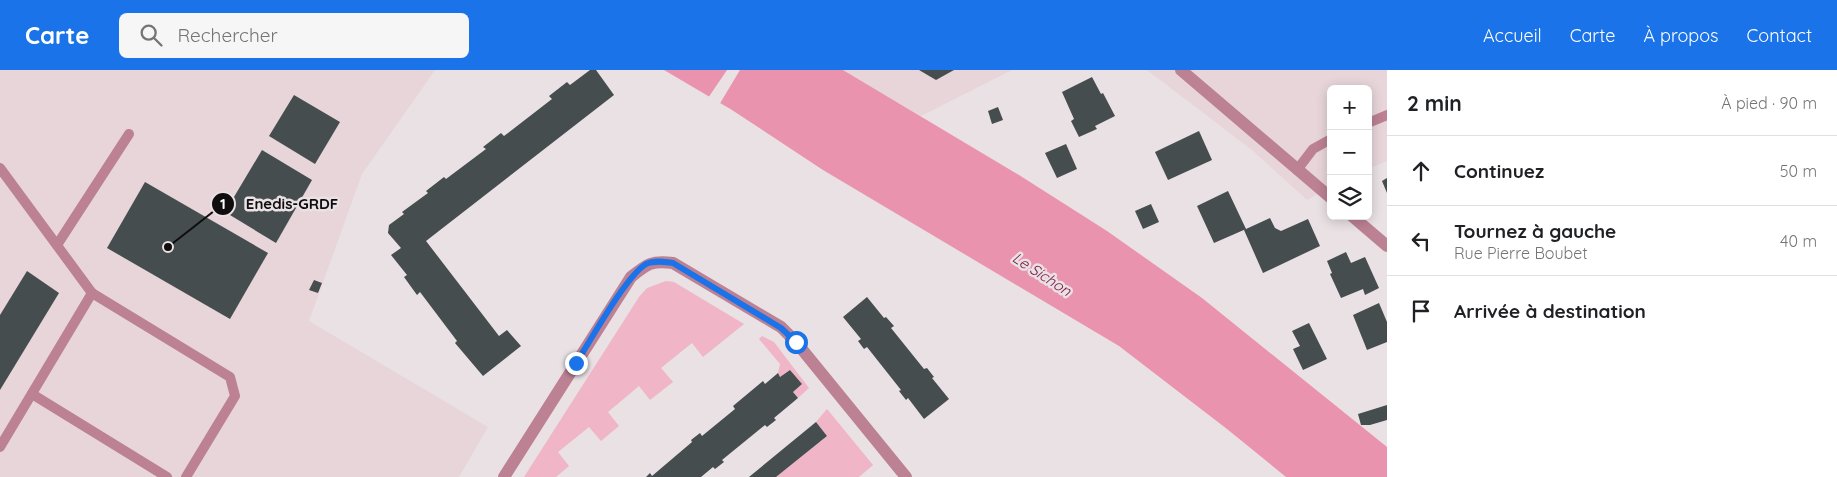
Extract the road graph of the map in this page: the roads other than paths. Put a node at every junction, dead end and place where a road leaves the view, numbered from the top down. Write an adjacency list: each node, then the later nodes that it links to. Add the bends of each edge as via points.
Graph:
1 (1181, 70): 7 (street)
2 (1387, 115): 3 (lane)
3 (1372, 121)
4 (129, 134): 10 (lane)
5 (1327, 141): 7 (lane, via 1313,149)
6 (0, 168): 10 (lane)
7 (1296, 170): 8 (street)
8 (1327, 195)
9 (1357, 220): 11 (street)
10 (57, 245): 12 (lane)
11 (1387, 246)
12 (92, 293): 13 (lane); 16 (lane, via 230,377 235,396)
13 (32, 394): 14 (lane); 15 (lane)
14 (0, 447)
15 (167, 477)
16 (186, 477)
17 (504, 477): 18 (street, via 631,277 646,264 658,261 673,263 781,328)
18 (906, 477)

